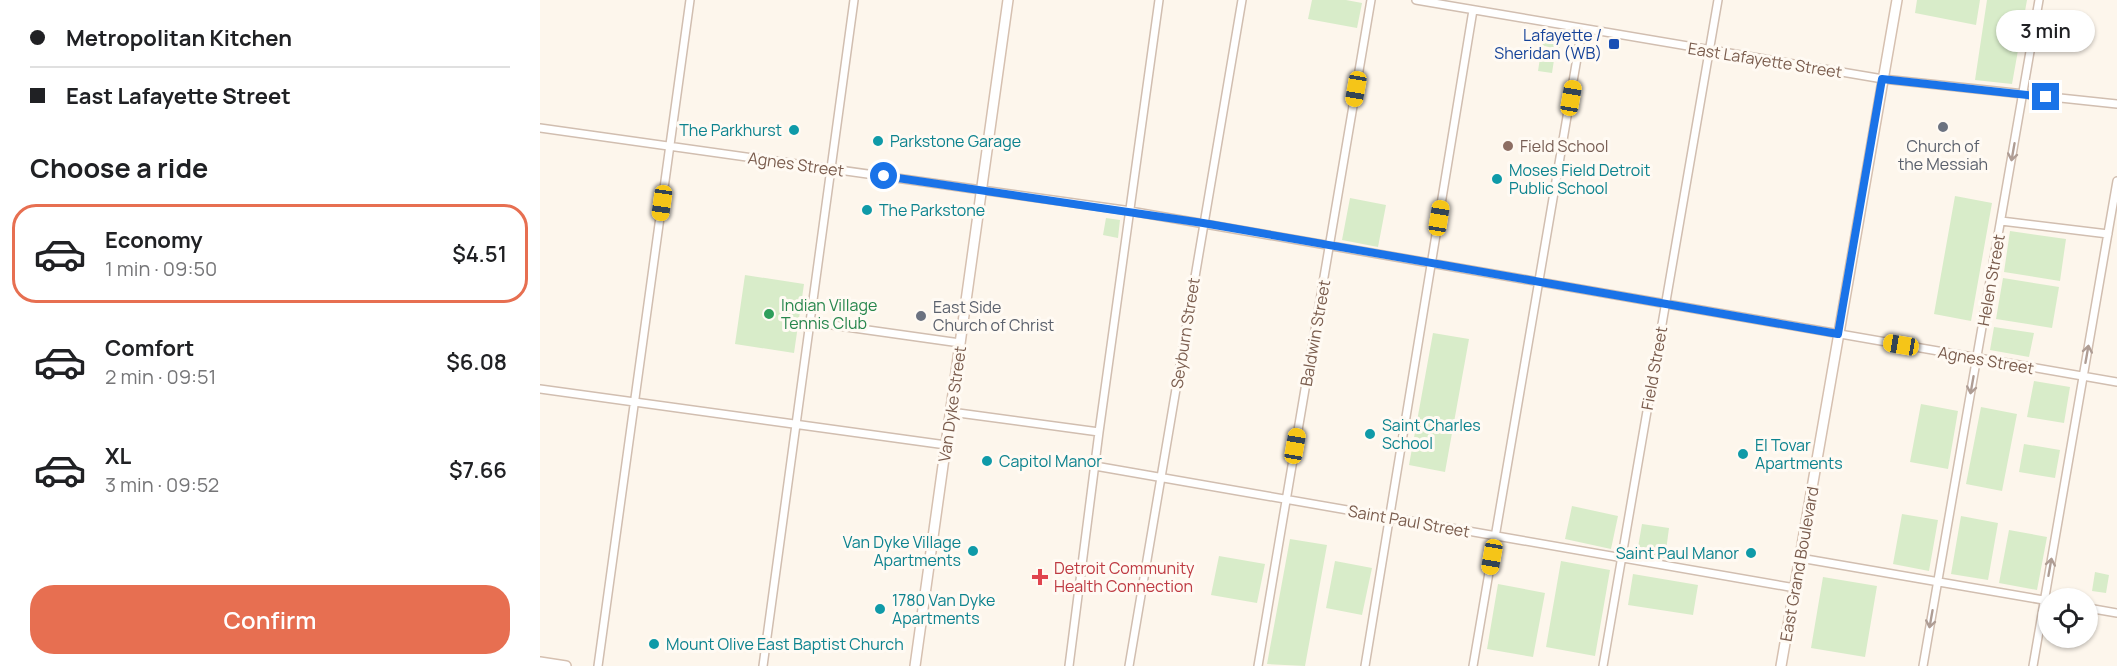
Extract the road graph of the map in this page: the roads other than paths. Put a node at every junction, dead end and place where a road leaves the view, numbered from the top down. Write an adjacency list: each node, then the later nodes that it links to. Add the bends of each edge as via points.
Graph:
1 (690, 0): 18 (street)
2 (854, 0): 19 (street)
3 (1008, 0): 21 (main road, Van Dyke Street)
4 (1160, 0): 22 (street)
5 (1242, 0): 24 (street, Seyburn Street)
6 (1371, 0): 26 (street, Baldwin Street)
7 (1416, 0): 11 (street, East Lafayette Street)
8 (1718, 0): 13 (street, Field Street)
9 (1896, 0): 14 (main road, East Grand Boulevard)
10 (2039, 0): 15 (street, Helen Street)
11 (1473, 10): 12 (street, East Lafayette Street); 27 (street)
12 (1582, 29): 13 (street, East Lafayette Street); 28 (street)
13 (1709, 51): 14 (street, East Lafayette Street); 29 (street, Field Street)
14 (1882, 79): 15 (street, East Lafayette Street); 31 (main road, East Grand Boulevard)
15 (2023, 94): 16 (street, East Lafayette Street); 23 (street, Helen Street, one-way to 23)
16 (2117, 104)
17 (540, 128): 18 (street, Agnes Street)
18 (670, 146): 19 (street, Agnes Street); 37 (street)
19 (831, 168): 21 (street, Agnes Street); 30 (street)
20 (2117, 181): 25 (street)
21 (981, 190): 22 (street, Agnes Street); 32 (main road, Van Dyke Street)
22 (1130, 211): 24 (street, Agnes Street); 40 (street)
23 (2001, 221): 25 (street); 33 (street, Helen Street)
24 (1203, 223): 26 (street, Agnes Street); 43 (street, Seyburn Street)
25 (2108, 234): 34 (street, one-way to 25)
26 (1330, 245): 27 (street, Agnes Street); 44 (street, Baldwin Street)
27 (1431, 262): 28 (street, Agnes Street); 45 (street)
28 (1539, 282): 29 (street, Agnes Street); 46 (street)
29 (1665, 304): 31 (street, Agnes Street); 47 (street, Field Street)
30 (811, 322): 32 (street); 39 (street)
31 (1838, 334): 33 (street, Agnes Street); 48 (main road, East Grand Boulevard)
32 (960, 343): 38 (main road, Van Dyke Street)
33 (1977, 358): 34 (street, Agnes Street); 49 (street, Helen Street, one-way to 49)
34 (2083, 377): 35 (street, Agnes Street); 51 (street, one-way to 34)
35 (2117, 382)
36 (540, 389): 37 (street)
37 (634, 402): 39 (street); 58 (street)
38 (951, 412): 40 (street); 41 (main road, Van Dyke Street)
39 (797, 425): 41 (street); 59 (street)
40 (1099, 432): 42 (street)
41 (946, 445): 60 (main road, Van Dyke Street)
42 (1095, 466): 43 (street, Saint Paul Street); 61 (street)
43 (1162, 478): 44 (street, Saint Paul Street); 62 (street, Seyburn Street)
44 (1286, 500): 45 (street, Saint Paul Street); 63 (street, Baldwin Street)
45 (1389, 517): 46 (street, Saint Paul Street); 64 (street)
46 (1496, 536): 47 (street, Saint Paul Street); 65 (street)
47 (1622, 558): 50 (street, Saint Paul Street); 66 (street, Field Street)
48 (1800, 558): 49 (street); 50 (main road, East Grand Boulevard)
49 (1938, 582): 52 (street); 68 (street, Helen Street, one-way to 68)
50 (1795, 588): 67 (main road, East Grand Boulevard)
51 (2049, 588)
52 (2038, 599)
53 (2098, 610): 54 (street)
54 (2117, 613)
55 (2038, 640): 69 (street)
56 (540, 662): 57 (main road)
57 (566, 666)
58 (598, 666)
59 (763, 666)
60 (915, 666)
61 (1069, 666)
62 (1129, 666)
63 (1258, 666)
64 (1365, 666)
65 (1473, 666)
66 (1603, 666)
67 (1780, 666)
68 (1923, 666)
69 (2032, 666)

